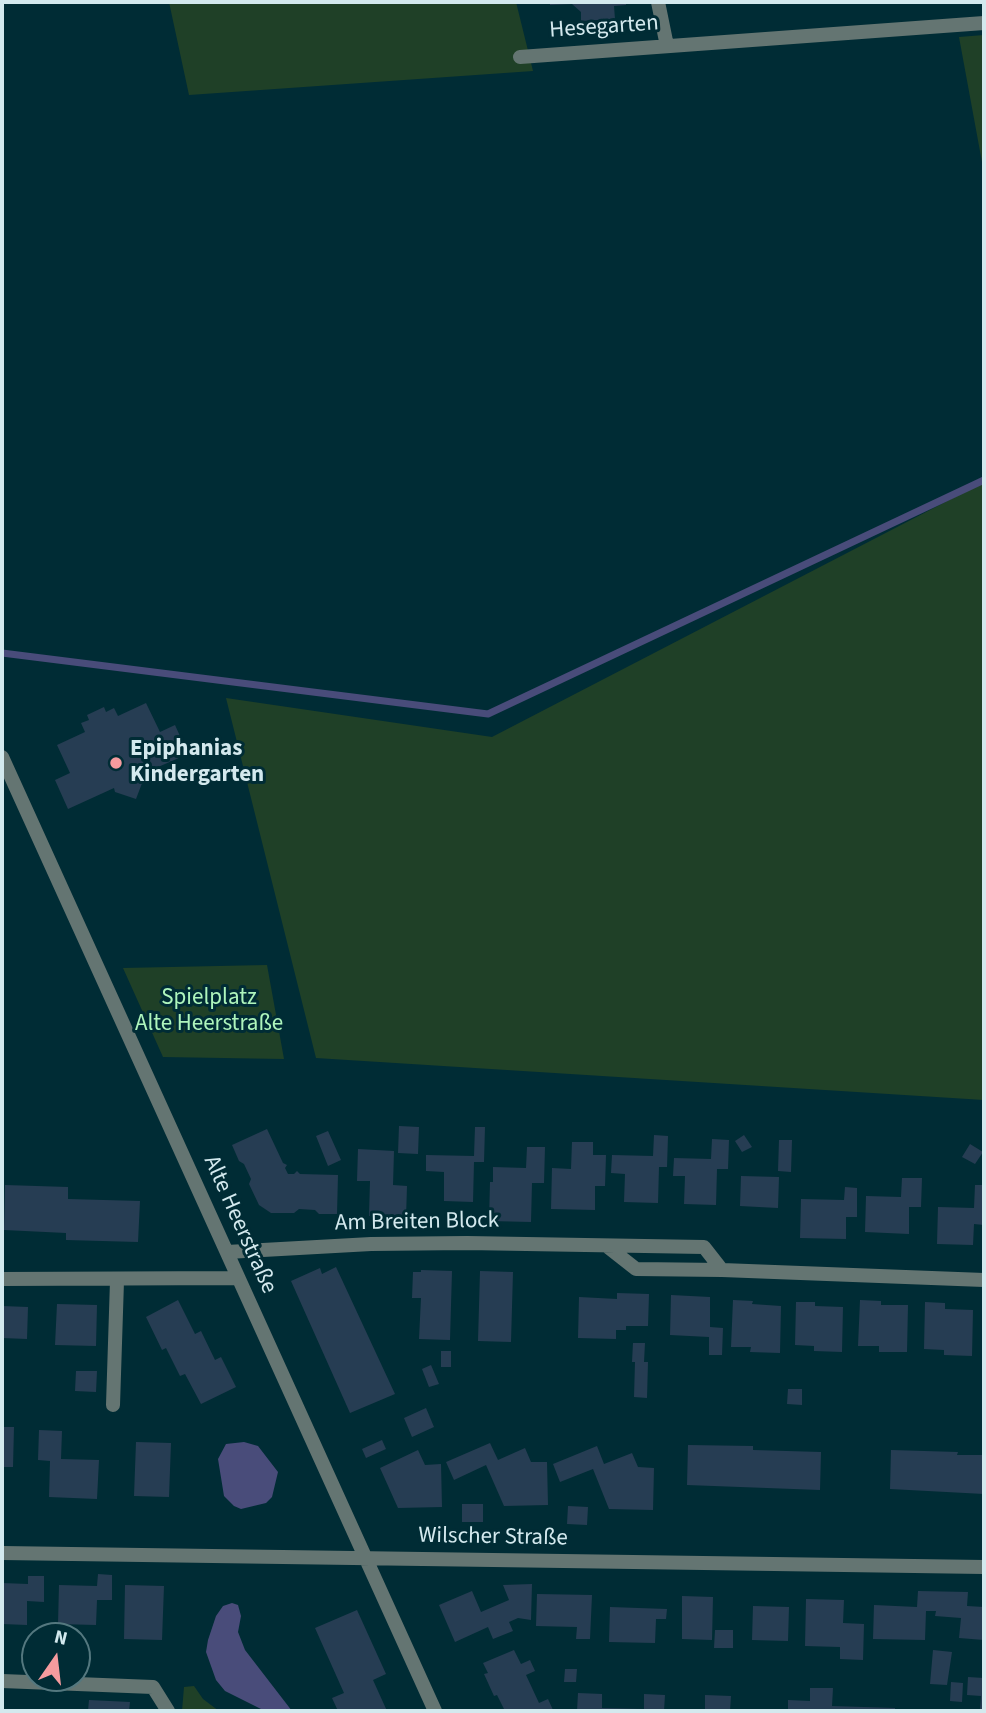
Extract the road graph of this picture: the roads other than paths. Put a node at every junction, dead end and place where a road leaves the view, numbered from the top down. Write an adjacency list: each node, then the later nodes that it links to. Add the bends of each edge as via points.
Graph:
1 (658, 2): 3 (street)
2 (984, 23): 3 (street, Hesegarten)
3 (667, 46): 4 (street, Hesegarten)
4 (520, 57)
5 (2, 757): 7 (street, Alte Heerstraße)
6 (608, 1247): 7 (street, Am Breiten Block, via 371,1244); 8 (street, via 636,1269); 8 (street, Am Breiten Block, via 704,1247)
7 (226, 1252): 10 (street, Alte Heerstraße)
8 (722, 1270): 11 (street)
9 (2, 1279): 12 (street)
10 (238, 1279): 12 (street); 15 (street, Alte Heerstraße)
11 (984, 1280)
12 (117, 1281): 13 (street)
13 (113, 1405)
14 (2, 1553): 15 (street, Wilscher Straße)
15 (365, 1560): 16 (street, Wilscher Straße); 19 (street, Alte Heerstraße)
16 (984, 1567)
17 (2, 1681): 18 (street, via 153,1687)
18 (168, 1711)
19 (435, 1711)

